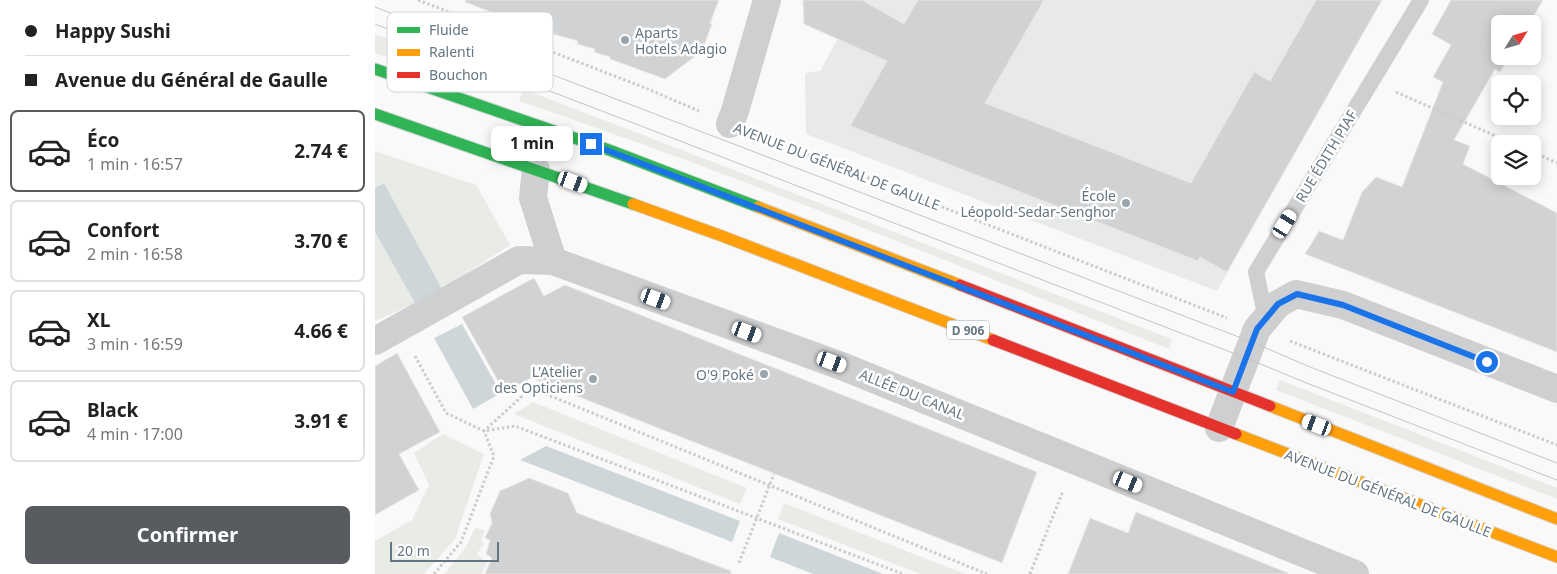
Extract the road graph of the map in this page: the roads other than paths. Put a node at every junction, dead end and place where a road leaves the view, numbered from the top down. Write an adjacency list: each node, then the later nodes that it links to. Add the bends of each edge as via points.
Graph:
1 (767, 0): 7 (street)
2 (1421, 0): 10 (lane, RUE ÉDITH PIAF, via 1256,272)
3 (375, 69): 4 (main road)
4 (387, 73)
5 (441, 92): 13 (main road, via 609,150)
6 (375, 114): 8 (main road, AVENUE DU GÉNÉRAL DE GAULLE / D 906)
7 (730, 124)
8 (536, 169): 9 (street, via 533,198); 14 (main road, AVENUE DU GÉNÉRAL DE GAULLE / D 906, via 722,236)
9 (553, 261): 11 (street, ALLÉE DU CANAL, via 519,260); 17 (street, ALLÉE DU CANAL, via 844,367)
10 (1262, 324): 12 (street, via 1278,304 1297,294 1343,305); 13 (street)
11 (375, 341)
12 (1557, 389)
13 (1233, 392): 14 (street); 15 (main road)
14 (1219, 428): 16 (main road, AVENUE DU GÉNÉRAL DE GAULLE / D 906)
15 (1557, 519)
16 (1557, 557)
17 (1355, 574)

